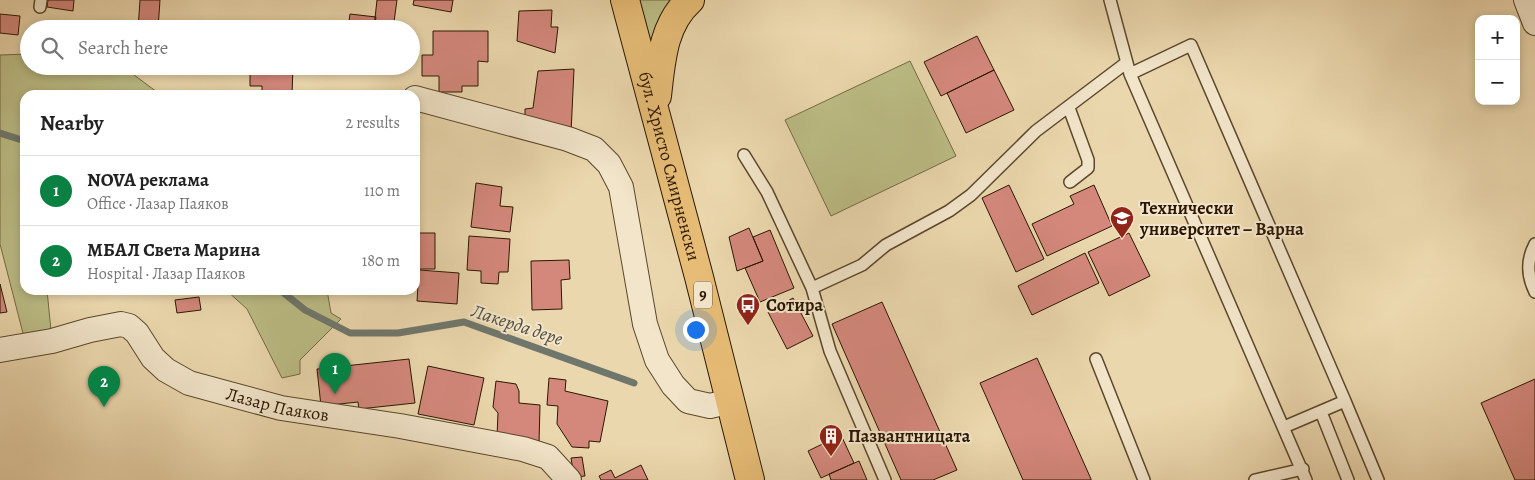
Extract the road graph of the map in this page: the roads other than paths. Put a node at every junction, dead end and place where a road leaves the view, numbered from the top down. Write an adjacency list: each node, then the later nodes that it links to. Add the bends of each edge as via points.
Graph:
1 (690, 0): 9 (main road, 9, via 677,12 665,41)
2 (1110, 0): 6 (lane)
3 (1526, 0): 5 (street)
4 (629, 1): 9 (main road, бул. Христо Смирненски / 9)
5 (1535, 23)
6 (1128, 68): 8 (lane); 18 (lane, via 1191,45); 20 (lane)
7 (420, 99): 17 (street, via 594,149 609,164 620,187 645,324 657,360 688,401 710,406)
8 (1069, 108): 11 (lane, via 1088,160 1088,168); 13 (lane, via 1036,131 971,195 949,211 886,245 862,265)
9 (655, 110): 17 (main road, бул. Христо Смирненски / 9)
10 (744, 156): 13 (lane, via 767,192)
11 (1070, 182)
12 (1535, 244): 14 (lane, via 1529,271)
13 (812, 288): 24 (lane, via 830,351)
14 (1535, 292)
15 (0, 350): 22 (street, Лазар Паяков, via 121,324 129,326 137,334 153,358 166,370 189,383 281,408 523,449 548,457)
16 (1096, 360): 25 (lane)
17 (731, 401): 23 (main road, бул. Христо Смирненски / 9)
18 (1345, 401): 19 (lane); 28 (lane)
19 (1321, 412): 20 (lane); 27 (lane)
20 (1284, 427): 21 (lane)
21 (1305, 475): 26 (lane)
22 (569, 480)
23 (750, 480)
24 (885, 480)
25 (1144, 480)
26 (1255, 480)
27 (1348, 480)
28 (1378, 480)

